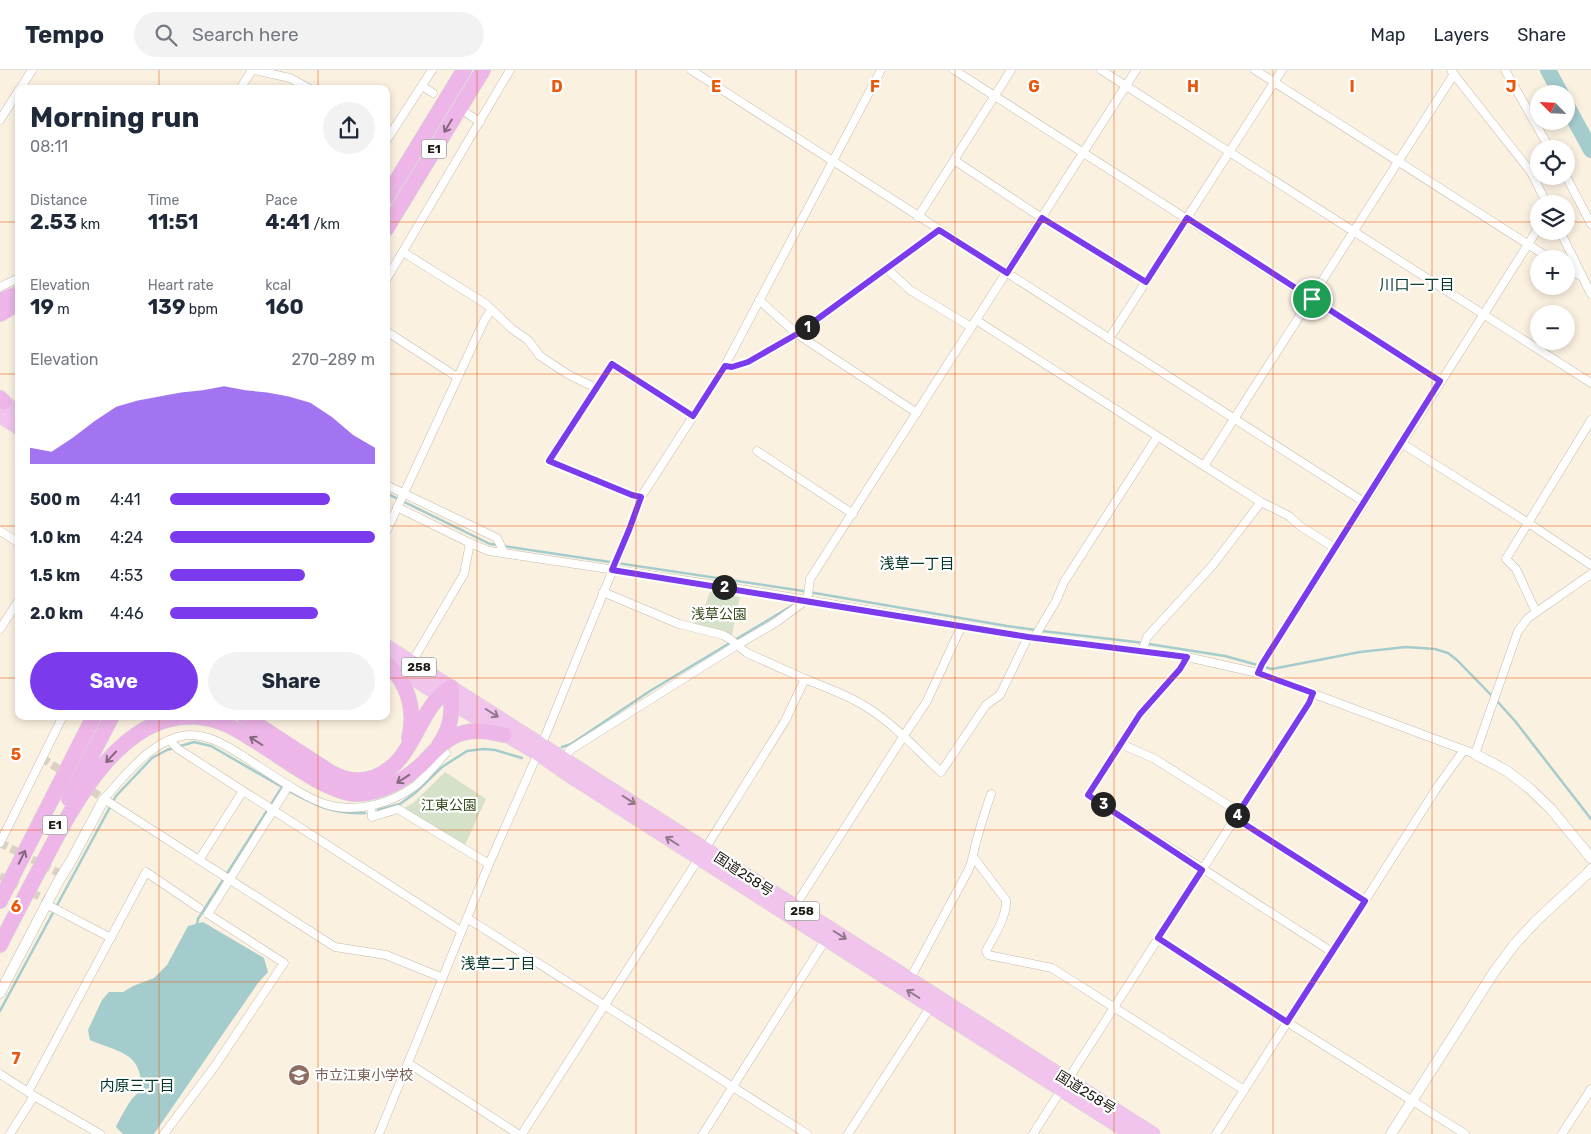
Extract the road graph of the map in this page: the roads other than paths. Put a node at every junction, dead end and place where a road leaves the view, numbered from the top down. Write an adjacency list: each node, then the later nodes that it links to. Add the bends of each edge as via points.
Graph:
1 (32, 70): 19 (street)
2 (253, 70): 20 (street); 21 (street, via 290,78)
3 (432, 70): 22 (street)
4 (460, 70): 37 (highway)
5 (464, 70): 39 (highway, E1)
6 (483, 70): 44 (highway, E1, one-way to 44)
7 (510, 70): 29 (street)
8 (691, 70): 35 (street)
9 (881, 70): 35 (street)
10 (954, 70): 25 (street)
11 (1011, 70): 25 (street)
12 (1101, 70): 23 (street)
13 (1136, 70): 23 (street)
14 (1255, 70): 18 (street)
15 (1282, 70): 18 (street)
16 (1505, 70): 31 (street)
17 (1453, 72): 36 (street); 40 (street, via 1531,172)
18 (1274, 82): 33 (street); 36 (street)
19 (22, 85)
20 (243, 85)
21 (303, 85)
22 (422, 86): 24 (street); 30 (street)
23 (1126, 86): 32 (street); 33 (street)
24 (433, 93)
25 (994, 96): 32 (street); 34 (street)
26 (15, 102): 28 (street)
27 (468, 114): 29 (street)
28 (0, 120)
29 (480, 122): 52 (street)
30 (390, 130)
31 (1545, 140)
32 (1082, 152): 42 (street); 43 (street)
33 (1230, 152): 43 (street); 47 (street)
34 (954, 160): 41 (street); 42 (street)
35 (833, 161): 41 (street); 64 (street)
36 (1399, 161): 47 (street); 50 (street)
37 (390, 184)
38 (1571, 185): 45 (street)
39 (390, 191)
40 (1542, 195)
41 (918, 217): 46 (street)
42 (1042, 218): 55 (street); 59 (street)
43 (1187, 218): 59 (street); 63 (street)
44 (390, 222)
45 (1591, 224)
46 (939, 230): 53 (street); 55 (street)
47 (1354, 232): 63 (street); 69 (street)
48 (1531, 240): 50 (street)
49 (1564, 240): 57 (street)
50 (1528, 245): 51 (street); 69 (street)
51 (1536, 250)
52 (402, 252): 54 (street); 67 (street)
53 (886, 268): 70 (street, via 910,290); 72 (street)
54 (390, 273)
55 (1007, 273): 70 (street); 73 (street)
56 (1575, 273): 57 (street)
57 (1581, 276): 61 (street)
58 (15, 280): 60 (street)
59 (1146, 282): 73 (street)
60 (0, 286)
61 (1591, 294)
62 (15, 295): 65 (highway)
63 (1312, 299): 76 (street); 83 (street)
64 (760, 300): 72 (street); 74 (street)
65 (0, 301)
66 (15, 306): 68 (highway)
67 (491, 310): 75 (street); 78 (street, via 528,340 540,356)
68 (0, 314)
69 (1482, 315): 76 (street); 77 (street)
70 (973, 324): 81 (street); 86 (street)
71 (390, 334): 75 (street)
72 (797, 334): 74 (street, via 748,362); 81 (street)
73 (1109, 339): 83 (street)
74 (725, 366): 82 (street)
75 (458, 377): 92 (street)
76 (1440, 381): 87 (street)
77 (1591, 383)
78 (596, 388): 82 (street, via 612,364); 91 (street, via 549,461)
79 (1, 404): 80 (highway); 85 (highway)
80 (15, 410)
81 (917, 413): 95 (street)
82 (693, 416): 91 (street)
83 (1235, 419): 89 (street); 94 (street)
84 (1591, 420): 96 (street)
85 (15, 423)
86 (1157, 437): 89 (street); 112 (street)
87 (1401, 443): 94 (street); 96 (street)
88 (757, 451): 95 (street)
89 (1204, 466): 93 (street)
90 (390, 489): 92 (street)
91 (641, 497): 103 (street)
92 (400, 500): 97 (street); 100 (street); 101 (street, via 497,538)
93 (1261, 502): 102 (street, via 1289,516); 114 (street, via 1212,566)
94 (1364, 502): 102 (street)
95 (853, 514): 107 (street, via 810,579)
96 (1527, 522): 104 (street); 109 (street, via 1506,559 1516,570)
97 (390, 523)
98 (0, 531): 99 (street)
99 (15, 540)
100 (470, 543): 101 (street, via 489,550); 117 (street, via 464,574)
101 (502, 548): 103 (street)
102 (1335, 548): 120 (street)
103 (614, 565): 106 (street); 107 (street)
104 (1591, 565)
105 (1591, 574): 109 (street)
106 (603, 592): 113 (street, via 679,624 723,635); 135 (street)
107 (808, 595): 110 (street); 113 (street, via 775,624)
108 (15, 606): 111 (street)
109 (1536, 612): 138 (street, via 1518,631)
110 (961, 627): 112 (street); 132 (street, via 927,701)
111 (0, 629)
112 (1034, 634): 114 (street); 132 (street, via 1000,696 986,705 940,772)
113 (734, 642): 121 (street, via 748,653); 140 (street, via 570,750)
114 (1143, 646): 116 (street)
115 (390, 648): 117 (highway, 国道258号 / 258)
116 (1187, 657): 120 (street); 133 (street, via 1140,714)
117 (412, 662): 122 (highway, 国道258号 / 258)
118 (390, 664): 122 (highway, 国道258号 / 258)
119 (390, 666): 139 (highway, via 405,688 412,709 411,730)
120 (1260, 669): 123 (street)
121 (805, 678): 132 (street, via 851,698 890,723); 149 (street, via 785,721)
122 (445, 691): 124 (highway); 135 (highway, 国道258号 / 258, one-way to 135); 139 (highway)
123 (1313, 693): 136 (street); 147 (street)
124 (452, 703): 131 (highway, 国道258号 / 258); 137 (highway)
125 (61, 720): 148 (street)
126 (92, 720): 157 (highway, E1, one-way to 126)
127 (110, 720): 164 (highway, E1)
128 (169, 720): 168 (highway, one-way to 168, via 137,734 118,750 82,793)
129 (212, 720): 137 (highway, one-way to 129, via 397,783 358,794 324,784 254,739)
130 (250, 720): 139 (highway, via 330,772 350,780 360,781 380,775)
131 (504, 735): 135 (highway, 国道258号 / 258); 137 (highway, via 483,731 462,733 453,737)
132 (903, 736): 159 (street)
133 (1121, 744): 147 (street, via 1155,759); 155 (street, via 1088,795)
134 (173, 745): 141 (street, via 190,735 213,739); 142 (street); 144 (street, via 148,752 129,770)
135 (539, 749): 140 (highway, 国道258号 / 258); 149 (highway, 国道258号 / 258, one-way to 135, via 575,780); 153 (street)
136 (1464, 750): 138 (street); 158 (street)
137 (441, 752): 145 (street, via 416,785)
138 (1475, 754): 151 (street, via 1507,771 1528,788 1550,808)
139 (402, 756)
140 (564, 759): 149 (highway, 国道258号 / 258, one-way to 149)
141 (287, 788): 145 (street, via 330,806); 146 (street)
142 (243, 791): 146 (street); 152 (street)
143 (991, 794): 150 (street, via 976,840)
144 (109, 802): 152 (street); 160 (street)
145 (371, 806): 153 (street, via 372,817 398,809)
146 (271, 809): 156 (street); 163 (street)
147 (1237, 815): 155 (street); 158 (street)
148 (0, 843)
149 (702, 853): 159 (highway, 国道258号 / 258); 167 (highway, 国道258号 / 258); 173 (street)
150 (974, 858): 171 (street); 175 (street, via 1006,900 1007,906 986,951 988,956 1052,968)
151 (1591, 858)
152 (200, 860): 156 (street)
153 (489, 864): 162 (street)
154 (1591, 869): 184 (street, via 1514,945)
155 (1202, 870): 166 (street); 169 (street)
156 (227, 878): 170 (street, via 334,947 386,955); 187 (street, via 208,914 284,963 215,1066)
157 (0, 901)
158 (1365, 901): 169 (street)
159 (795, 906): 171 (highway, 国道258号 / 258, one-way to 171)
160 (52, 907): 165 (street); 172 (street)
161 (199, 908): 165 (street, via 146,872)
162 (467, 918): 163 (street); 173 (street)
163 (461, 931): 170 (street)
164 (0, 935)
165 (111, 938): 183 (street)
166 (1158, 938): 175 (street); 176 (street)
167 (826, 939): 174 (highway, 国道258号 / 258, one-way to 167); 180 (street)
168 (0, 945)
169 (1332, 952): 176 (street)
170 (443, 978): 177 (street)
171 (910, 979): 179 (highway, 国道258号 / 258)
172 (0, 993)
173 (604, 1005): 180 (street); 189 (street)
174 (931, 1006): 179 (highway, 国道258号 / 258); 192 (street)
175 (1114, 1007): 179 (street); 182 (street)
176 (1287, 1022): 182 (street); 184 (street)
177 (408, 1063): 188 (street); 189 (street)
178 (0, 1074): 183 (street)
179 (1064, 1085): 193 (street); 194 (highway, 国道258号 / 258); 195 (highway, 国道258号 / 258)
180 (734, 1087): 190 (street); 191 (street)
181 (1591, 1089): 199 (street)
182 (1244, 1090): 196 (street)
183 (31, 1094): 185 (street); 186 (street)
184 (1412, 1101): 197 (street); 198 (street)
185 (10, 1134)
186 (100, 1134)
187 (164, 1134)
188 (379, 1134)
189 (520, 1134)
190 (704, 1134)
191 (806, 1134)
192 (848, 1134)
193 (1033, 1134)
194 (1131, 1134)
195 (1153, 1134)
196 (1216, 1134)
197 (1391, 1134)
198 (1465, 1134)
199 (1562, 1134)

